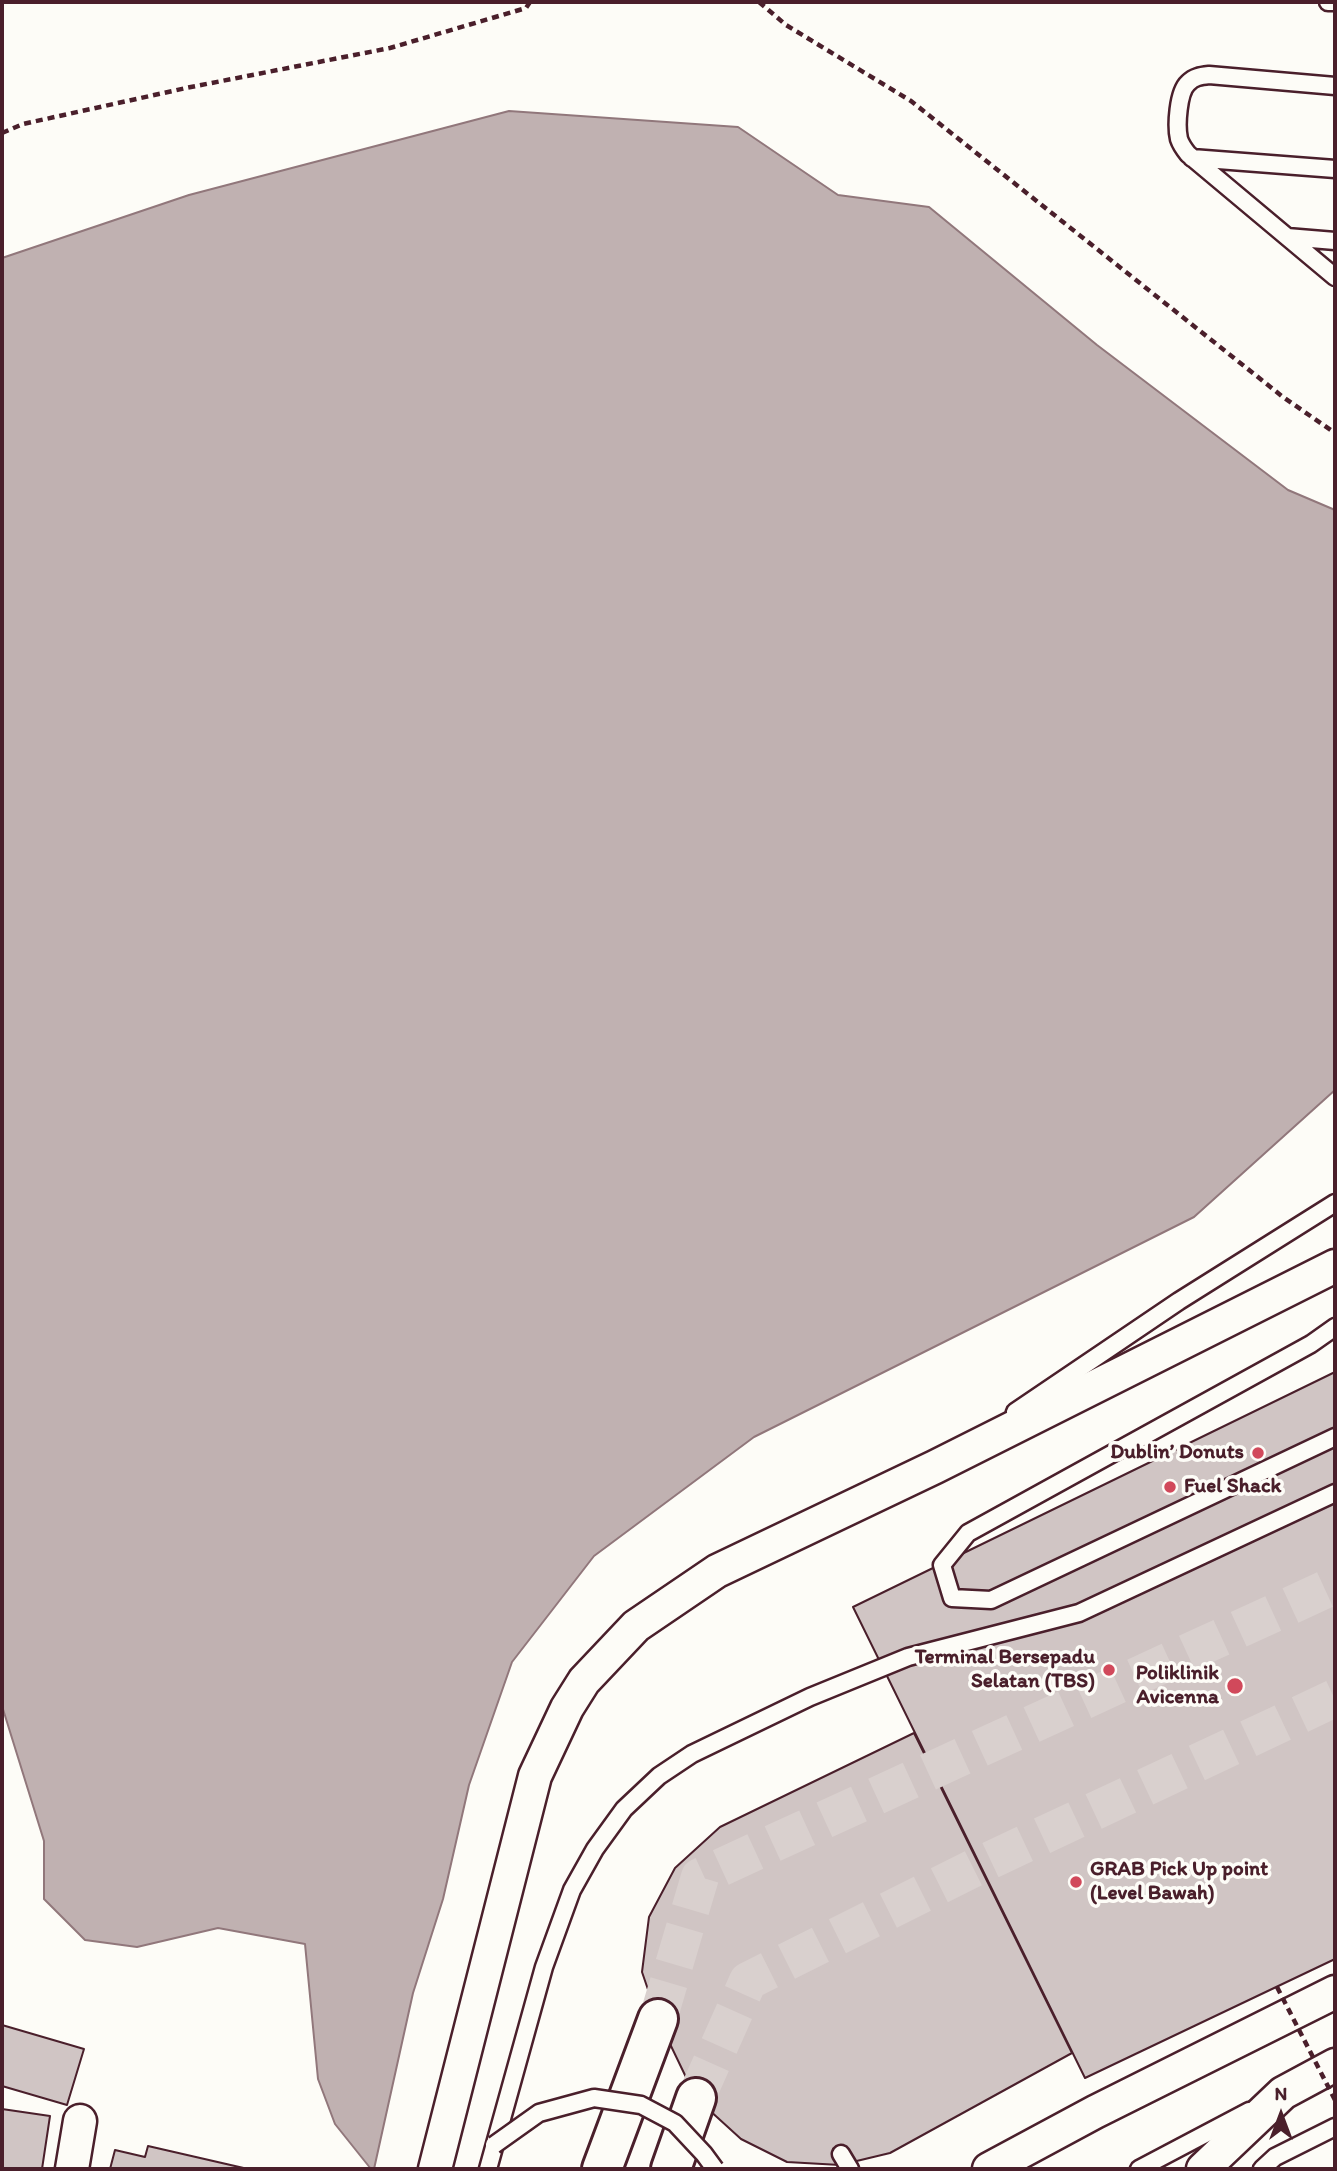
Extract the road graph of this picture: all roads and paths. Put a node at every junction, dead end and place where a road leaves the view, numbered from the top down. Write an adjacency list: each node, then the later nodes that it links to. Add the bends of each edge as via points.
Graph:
1 (530, 2): 6 (path, via 526,8 390,48 187,88 23,124)
2 (759, 2): 12 (path, via 786,25 911,101 1283,397)
3 (1328, 2): 4 (lane)
4 (1335, 2)
5 (1335, 86): 7 (lane, via 1198,77 1182,90 1180,100 1180,141)
6 (2, 133)
7 (1192, 158): 8 (lane); 9 (lane)
8 (1335, 169)
9 (1287, 237): 10 (lane); 11 (lane)
10 (1335, 241)
11 (1335, 277)
12 (1335, 433)
13 (1335, 1203): 17 (lane, via 1179,1301)
14 (1335, 1266): 17 (street)
15 (1335, 1327): 16 (lane, via 968,1534 942,1565 952,1598 991,1600)
16 (1335, 1437)
17 (935, 1467): 31 (street, via 718,1571 636,1626 584,1681 566,1708 535,1776)
18 (1335, 1493): 28 (lane, via 1079,1613 908,1657 822,1692 692,1754 659,1776 624,1809 572,1890 544,1967)
19 (1277, 1987): 25 (path, bridge)
20 (1335, 1992): 37 (street)
21 (658, 2019): 33 (street)
22 (1335, 2065): 23 (street)
23 (1283, 2093): 38 (lane); 39 (street)
24 (696, 2098): 34 (street)
25 (1335, 2100)
26 (80, 2121): 30 (street)
27 (1335, 2127): 40 (lane, via 1275,2157)
28 (494, 2145): 32 (lane); 35 (lane, bridge, via 539,2113 594,2098 641,2105 675,2123)
29 (841, 2154): 36 (lane)
30 (72, 2169)
31 (435, 2169)
32 (488, 2169)
33 (602, 2169)
34 (671, 2169)
35 (715, 2169)
36 (850, 2169)
37 (989, 2169)
38 (1139, 2169)
39 (1203, 2169)
40 (1262, 2169)

